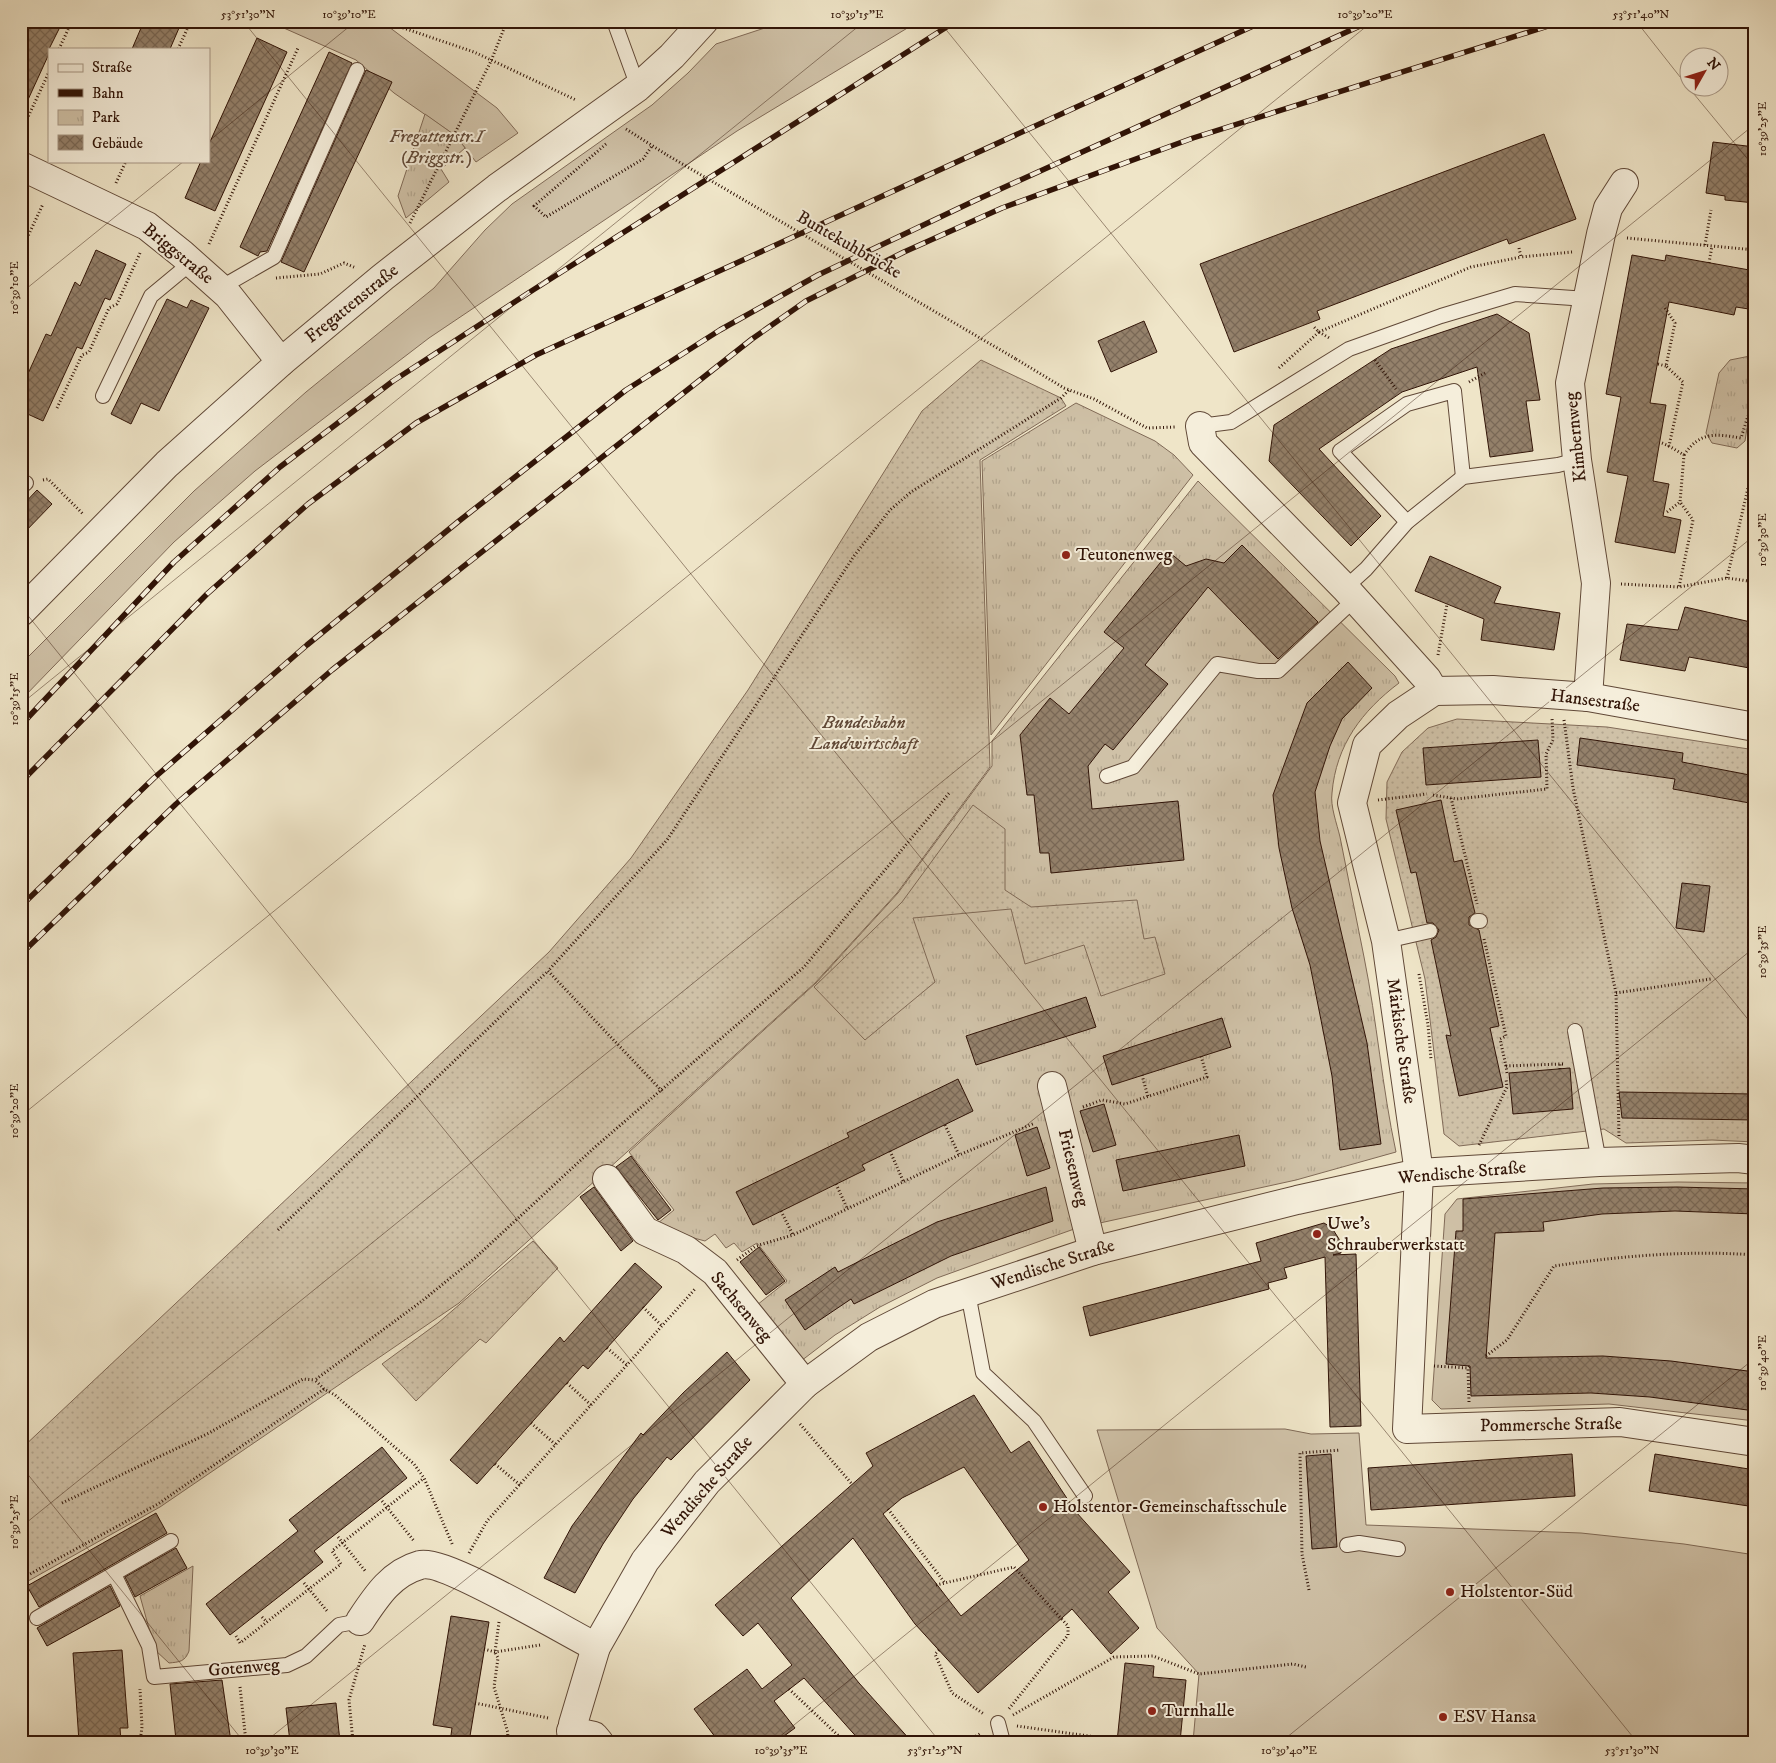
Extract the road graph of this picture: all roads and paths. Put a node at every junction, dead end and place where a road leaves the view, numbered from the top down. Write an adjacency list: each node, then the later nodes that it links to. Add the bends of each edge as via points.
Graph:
1 (72, 21): 7 (path)
2 (383, 21): 10 (path, via 447,41)
3 (507, 21): 10 (path)
4 (614, 21): 13 (lane)
5 (704, 21): 13 (street, Fregattenstraße)
6 (189, 25): 8 (path)
7 (60, 48)
8 (178, 48)
9 (298, 48): 35 (path)
10 (491, 61): 14 (path, via 574,98); 25 (path)
11 (357, 70): 37 (lane, via 274,257)
12 (48, 74): 17 (path)
13 (638, 87): 14 (street, Fregattenstraße)
14 (592, 120): 36 (street, Fregattenstraße, via 497,188)
15 (620, 128): 16 (path)
16 (626, 129): 18 (path); 20 (path, Buntekuhbrücke)
17 (21, 132)
18 (618, 135)
19 (610, 141): 20 (path, via 534,206 546,217 643,159)
20 (652, 146): 46 (path, Buntekuhbrücke, bridge)
21 (21, 166): 22 (street, Briggstraße)
22 (54, 180): 26 (street, Briggstraße); 32 (path)
23 (1624, 183): 27 (street, Kimbernweg, via 1608,208)
24 (1711, 210): 28 (path)
25 (409, 225)
26 (151, 229): 35 (street, Briggstraße); 48 (path, via 117,304 109,308 89,352 82,355)
27 (1599, 245): 28 (path); 33 (path, via 1576,252); 38 (street, Kimbernweg)
28 (1705, 245): 29 (path)
29 (1712, 246): 31 (path); 34 (path)
30 (1519, 248): 33 (path)
31 (1755, 250)
32 (21, 251)
33 (1522, 257): 41 (path, via 1471,267)
34 (1709, 263)
35 (195, 265): 37 (street, Briggstraße); 47 (lane, via 151,296)
36 (383, 277): 37 (path, via 344,263 320,274); 42 (street, Fregattenstraße)
37 (230, 283): 42 (street, Briggstraße)
38 (1588, 299): 50 (lane, via 1516,294 1441,316 1349,349 1231,422); 55 (street, Kimbernweg, via 1570,383)
39 (1665, 308): 44 (path, via 1675,323)
40 (1313, 326): 41 (path)
41 (1319, 332): 45 (path)
42 (281, 362): 61 (street, Fregattenstraße, via 167,464)
43 (1658, 364): 44 (path)
44 (1666, 366): 52 (path, via 1683,382)
45 (1278, 369)
46 (1069, 390): 50 (path, Buntekuhbrücke, via 1094,399 1147,428); 81 (path, via 911,492 890,510 854,556 667,840)
47 (103, 396)
48 (57, 408)
49 (1755, 425): 53 (path, via 1748,416 1740,438 1713,434 1690,446)
50 (1200, 426): 66 (street, via 1203,443)
51 (1662, 444): 52 (path)
52 (1669, 446): 53 (path)
53 (1684, 455): 58 (path)
54 (1755, 458): 62 (path)
55 (1577, 460): 56 (lane); 64 (street, Kimbernweg)
56 (1463, 477): 60 (lane); 60 (lane, via 1454,391 1407,404 1340,451)
57 (23, 485): 61 (path, via 48,479)
58 (1680, 502): 59 (path); 65 (path, via 1693,520)
59 (1667, 512)
60 (1408, 522): 66 (lane, via 1366,569)
61 (100, 531): 68 (street, Fregattenstraße)
62 (1727, 578): 63 (path); 65 (path)
63 (1755, 582)
64 (1596, 583): 65 (path); 72 (street, Kimbernweg)
65 (1679, 587)
66 (1350, 593): 70 (street); 74 (lane, via 1278,671 1217,664 1133,767)
67 (1447, 604): 69 (path)
68 (21, 612)
69 (1438, 656)
70 (1434, 691): 71 (street, Hansestraße, via 1492,690); 78 (street, Märkische Straße, via 1398,714 1367,745)
71 (1556, 695): 72 (street, Hansestraße); 77 (path, via 1553,740 1546,754 1547,788 1457,799); 83 (path)
72 (1588, 698): 73 (street, Hansestraße)
73 (1755, 727)
74 (1107, 776)
75 (950, 792): 91 (path, via 804,967)
76 (1426, 794): 78 (path)
77 (1433, 795)
78 (1352, 803): 80 (street, Märkische Straße)
79 (1430, 931): 80 (lane)
80 (1386, 940): 100 (street, Märkische Straße)
81 (548, 971): 91 (path); 106 (path)
82 (1711, 979): 83 (path)
83 (1616, 992): 98 (path)
84 (1575, 1031): 98 (lane)
85 (1201, 1056): 92 (path, via 1207,1077)
86 (1560, 1064): 87 (path, via 1506,1066)
87 (1506, 1073)
88 (1142, 1075): 92 (path)
89 (1506, 1079): 99 (path, via 1507,1087)
90 (1052, 1086): 93 (street, Friesenweg)
91 (662, 1091): 118 (path, via 595,1147 475,1258 422,1302)
92 (1148, 1097): 93 (path, via 1125,1104 1102,1100)
93 (1060, 1115): 96 (path, via 1015,1130); 108 (street, Friesenweg)
94 (945, 1124): 96 (path)
95 (890, 1151): 102 (path)
96 (959, 1155): 102 (path)
97 (1755, 1160): 98 (street, Wendische Straße)
98 (1610, 1162): 99 (street, Wendische Straße)
99 (1467, 1171): 100 (street, Wendische Straße)
100 (1420, 1173): 108 (street, Wendische Straße); 116 (street, Märkische Straße)
101 (607, 1178): 110 (street, Sachsenweg, via 645,1231 686,1250)
102 (904, 1183): 104 (path)
103 (836, 1184): 104 (path)
104 (847, 1208): 107 (path)
105 (781, 1211): 107 (path)
106 (278, 1230)
107 (793, 1235): 110 (path, via 756,1246 726,1268)
108 (1093, 1250): 111 (street, Wendische Straße)
109 (1755, 1255): 115 (path, via 1715,1252 1608,1258 1554,1266 1507,1340)
110 (715, 1272): 113 (path); 120 (street, Sachsenweg)
111 (968, 1293): 120 (street, Wendische Straße, via 934,1304 869,1337); 134 (lane, via 983,1373 1034,1421)
112 (643, 1308): 113 (path)
113 (662, 1326): 117 (path)
114 (607, 1348): 117 (path)
115 (1486, 1356)
116 (1408, 1364): 125 (path, via 1469,1367); 126 (street, Märkische Straße)
117 (627, 1365): 123 (path)
118 (315, 1380): 121 (path); 136 (path, via 303,1379 209,1433)
119 (567, 1383): 123 (path)
120 (804, 1384): 122 (street, Wendische Straße)
121 (324, 1389): 131 (path, via 414,1464); 147 (path, via 158,1504)
122 (783, 1405): 132 (path); 161 (street, Wendische Straße, via 707,1482 645,1560)
123 (592, 1406): 128 (path)
124 (531, 1423): 128 (path)
125 (1471, 1427): 126 (street, Pommersche Straße); 127 (street, Pommersche Straße, via 1620,1422)
126 (1407, 1429)
127 (1755, 1442)
128 (556, 1445): 133 (path)
129 (1340, 1450): 153 (path, via 1300,1453 1302,1554)
130 (495, 1464): 133 (path)
131 (424, 1478): 137 (path); 145 (path, via 457,1556)
132 (852, 1484)
133 (520, 1485): 145 (path, via 487,1521)
134 (1085, 1496)
135 (382, 1501): 137 (path)
136 (62, 1503)
137 (388, 1506): 141 (path); 144 (path, via 420,1549)
138 (888, 1509): 149 (path)
139 (338, 1537): 141 (path)
140 (170, 1541): 146 (lane)
141 (343, 1542): 151 (path, via 332,1551 341,1564); 152 (path)
142 (1347, 1545): 143 (lane, via 1359,1543)
143 (1398, 1548)
144 (422, 1564): 145 (street); 152 (street, Gotenweg, via 400,1574)
145 (458, 1573): 154 (street)
146 (114, 1574): 156 (lane); 167 (lane, via 149,1646)
147 (21, 1579)
148 (304, 1583): 151 (path)
149 (945, 1583): 150 (path); 171 (path, via 1014,1567 1068,1626 1068,1635)
150 (936, 1585)
151 (310, 1589): 157 (path); 158 (path)
152 (380, 1590): 158 (street, Gotenweg)
153 (1309, 1590)
154 (502, 1597): 161 (street); 164 (path)
155 (262, 1617): 157 (path)
156 (36, 1618)
157 (267, 1622): 159 (path, via 240,1643)
158 (350, 1623): 166 (lane, Gotenweg, via 306,1656 287,1665); 176 (path, via 365,1645 349,1700)
159 (236, 1636)
160 (542, 1645): 164 (path)
161 (596, 1647): 172 (street, Wendische Straße)
162 (484, 1649): 164 (path)
163 (939, 1650): 171 (path, via 935,1654 952,1693)
164 (495, 1652): 170 (path, via 498,1658 494,1687)
165 (1306, 1667): 171 (path, via 1293,1664 1199,1674 1153,1656 1114,1657)
166 (238, 1669): 167 (lane, Gotenweg); 175 (path)
167 (154, 1677): 174 (path, via 140,1678)
168 (789, 1689): 179 (path)
169 (475, 1703): 170 (path)
170 (500, 1706): 172 (path); 177 (path, via 508,1733)
171 (998, 1723): 173 (path); 180 (lane)
172 (572, 1732): 178 (street, via 594,1736)
173 (1096, 1737)
174 (140, 1742)
175 (246, 1742)
176 (353, 1742)
177 (507, 1742)
178 (600, 1742)
179 (845, 1742)
180 (1003, 1742)

